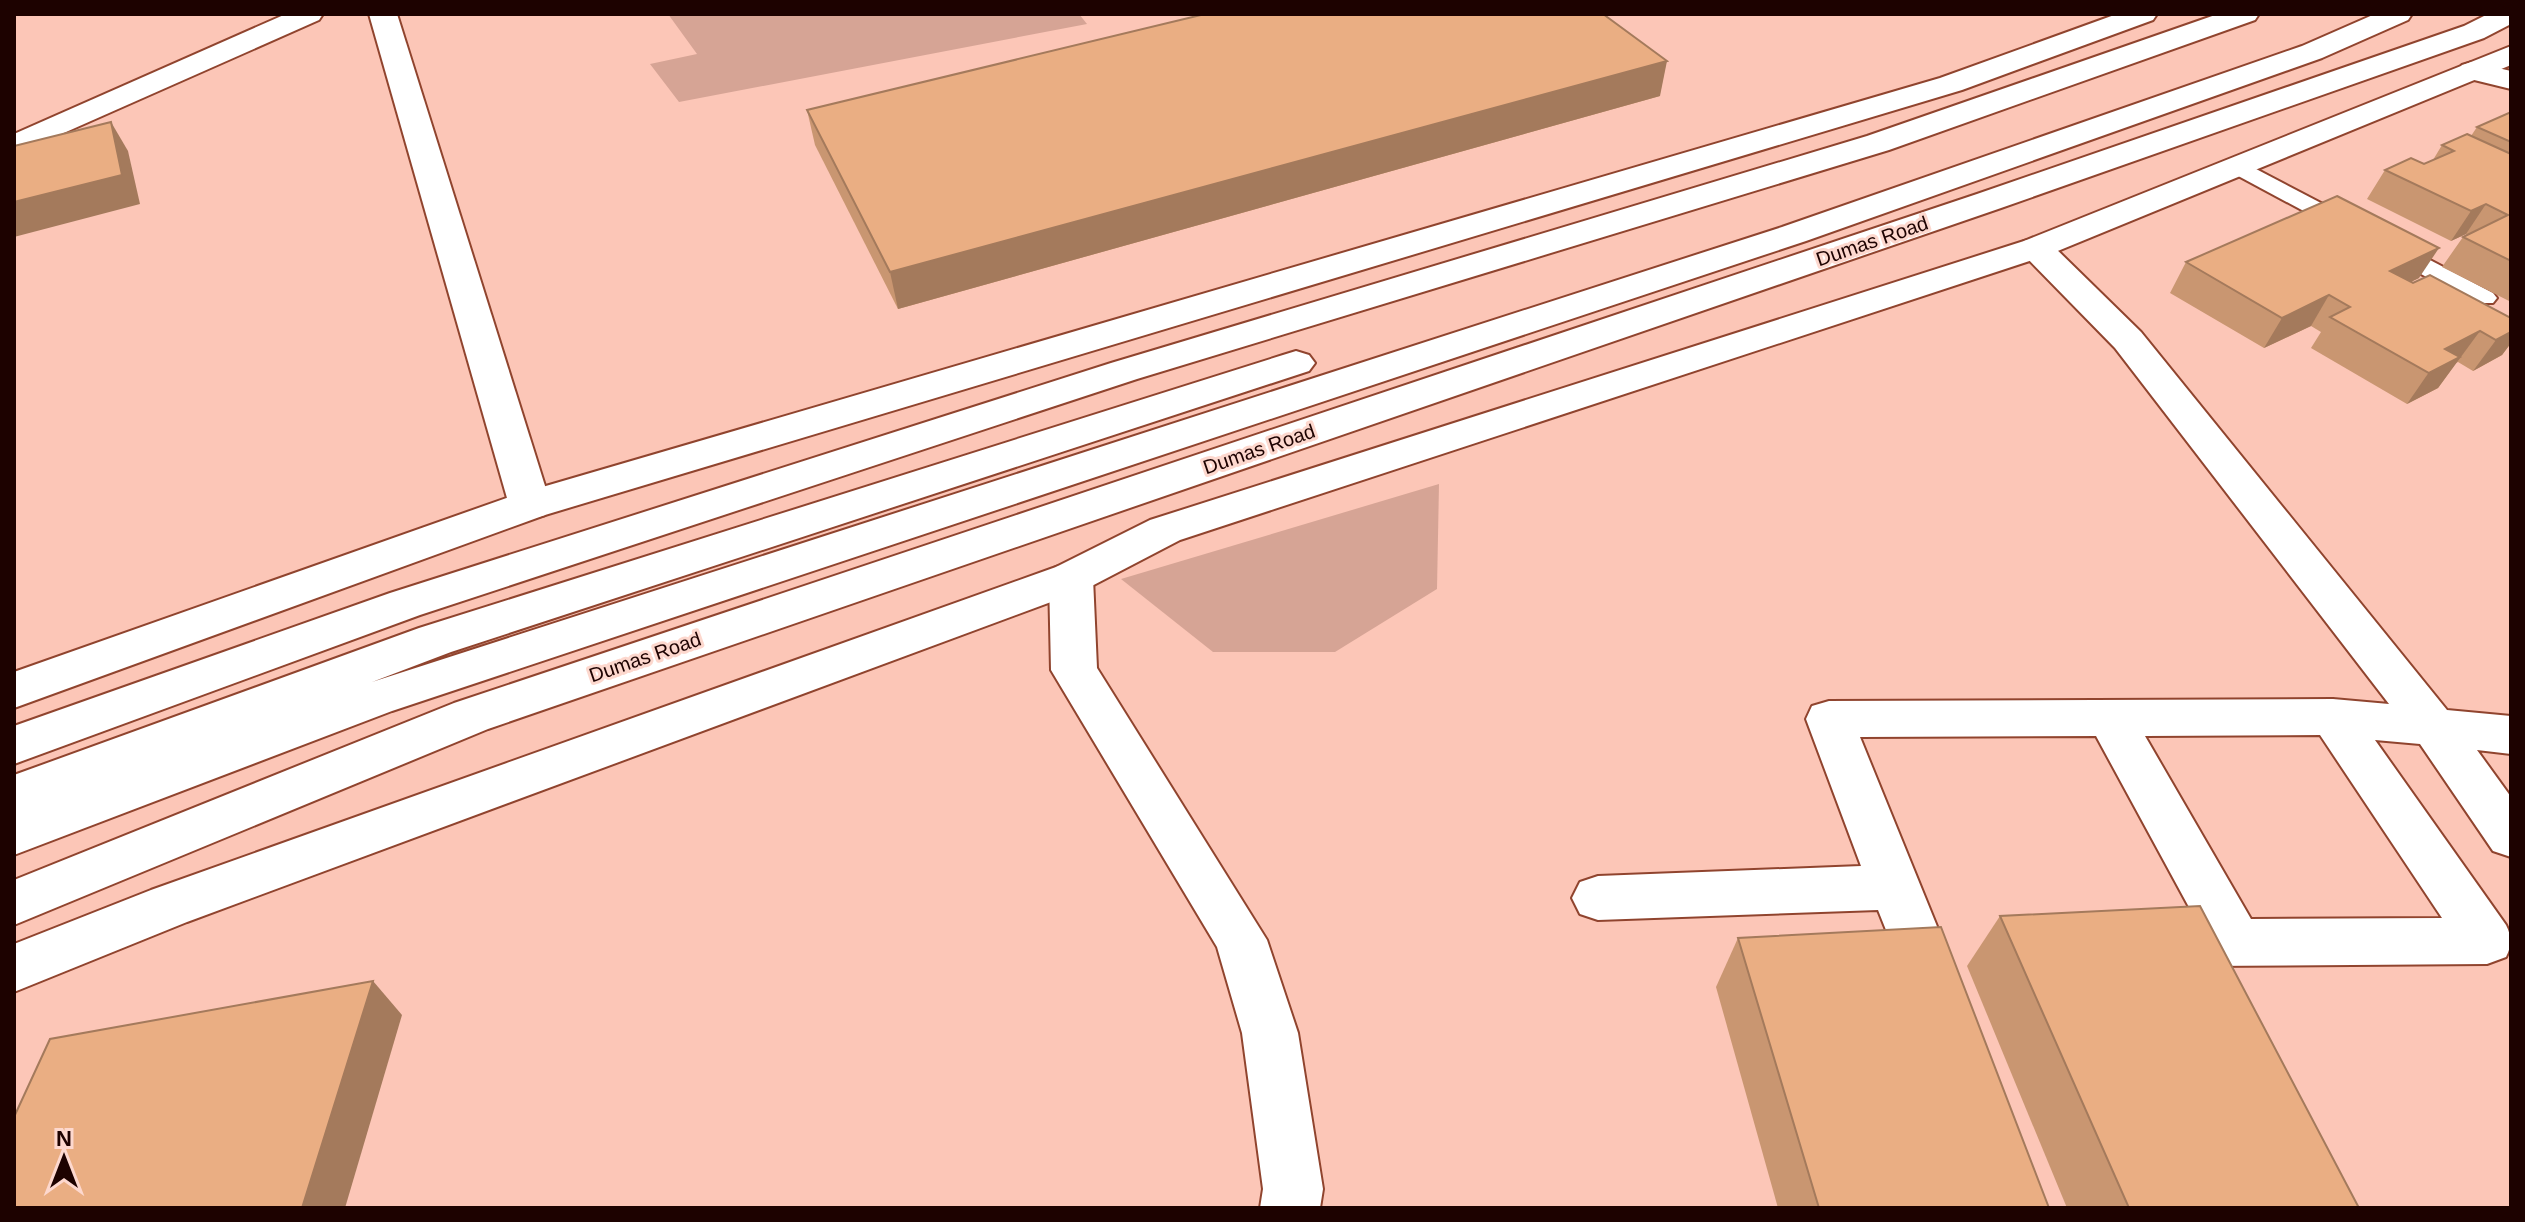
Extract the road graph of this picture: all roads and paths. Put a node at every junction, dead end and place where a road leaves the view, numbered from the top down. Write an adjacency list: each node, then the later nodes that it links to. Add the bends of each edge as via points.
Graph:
1 (309, 14): 10 (main road)
2 (383, 14): 14 (main road)
3 (2143, 14): 14 (main road, via 1951,84)
4 (2245, 14): 21 (main road, via 1878,143 1124,371 405,604)
5 (2346, 14): 22 (main road, via 2195,71 1717,233 435,640)
6 (2398, 14): 23 (main road, via 2312,52 1794,234 376,698)
7 (2510, 14): 27 (main road, Dumas Road, via 2474,32 2003,196 471,716)
8 (2511, 55): 9 (main road)
9 (2492, 76): 11 (main road)
10 (14, 146)
11 (2237, 166): 12 (main road); 13 (lane)
12 (2036, 248): 15 (main road, via 1165,530); 19 (main road, via 2128,340)
13 (2484, 298)
14 (530, 505): 16 (main road)
15 (1071, 578): 29 (main road, via 184,901); 32 (main road, via 1074,670 1241,940 1270,1033 1293,1189)
16 (14, 690)
17 (2109, 716): 18 (main road); 25 (main road, via 1829,719); 28 (main road)
18 (2333, 717): 19 (main road); 28 (main road, via 2487,941)
19 (2432, 725): 20 (main road); 24 (main road)
20 (2511, 735)
21 (14, 745)
22 (14, 795)
23 (14, 834)
24 (2511, 836)
25 (1893, 887): 26 (main road); 31 (main road)
26 (1598, 898)
27 (14, 903)
28 (2236, 942): 30 (main road, via 2175,943)
29 (14, 968)
30 (2203, 999)
31 (1947, 1018)
32 (1290, 1208)

